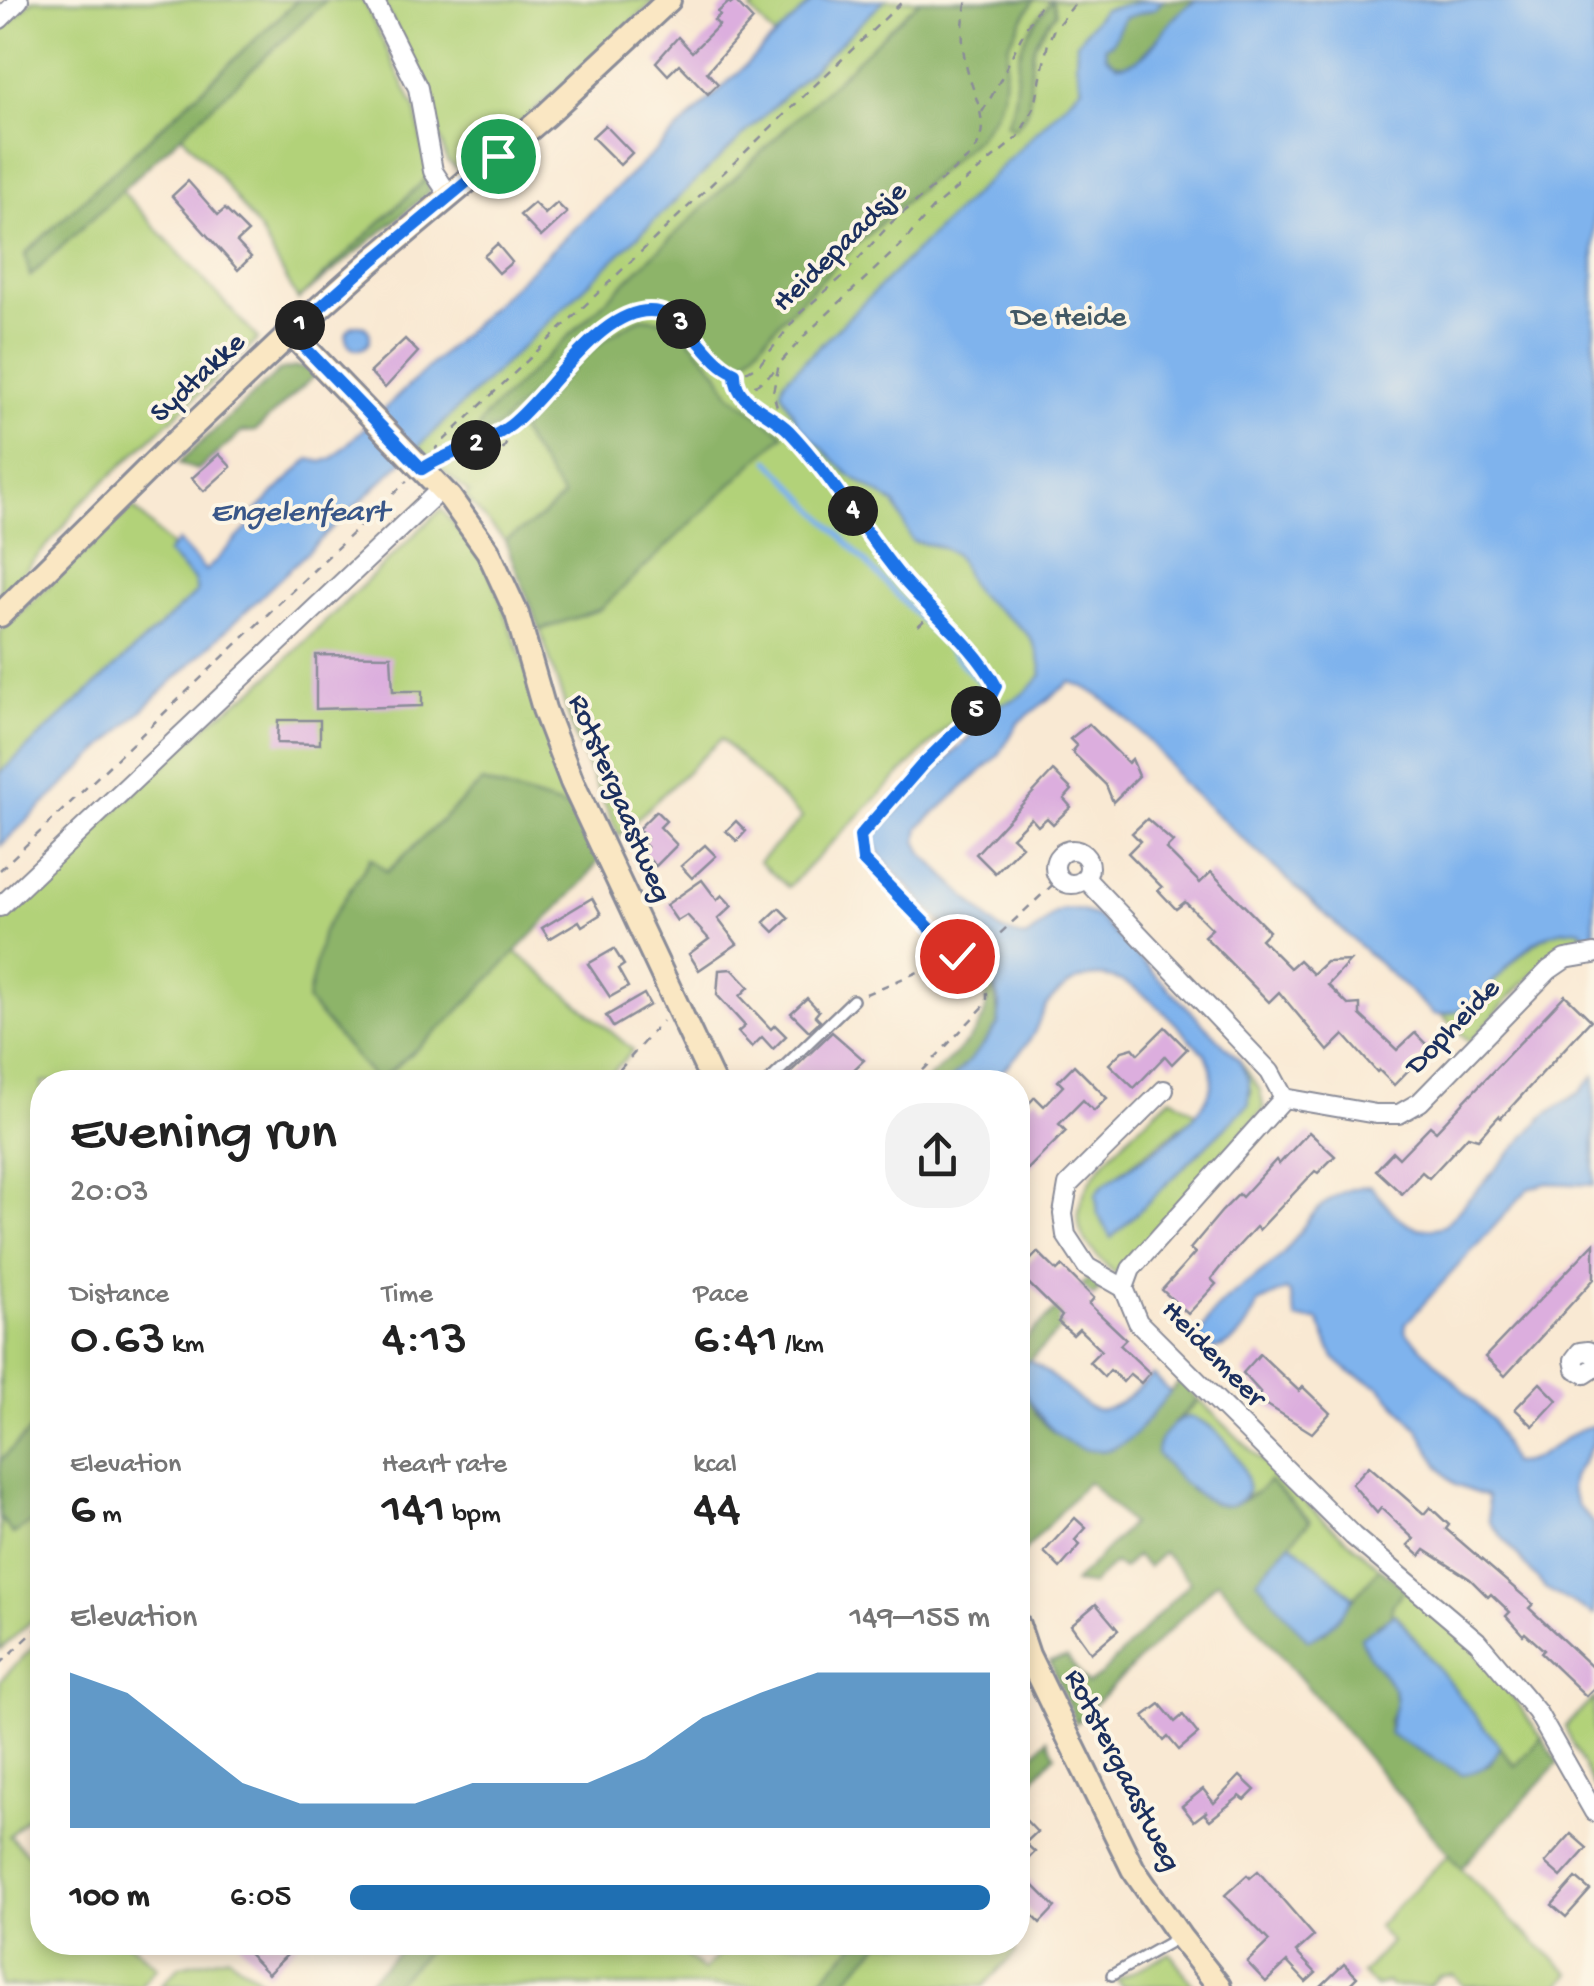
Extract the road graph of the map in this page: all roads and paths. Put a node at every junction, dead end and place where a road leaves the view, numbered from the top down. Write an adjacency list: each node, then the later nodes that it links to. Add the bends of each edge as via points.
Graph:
1 (19, 0): 8 (street)
2 (374, 0): 10 (street, via 418,88 433,171)
3 (670, 0): 10 (street, Sydtakke)
4 (904, 0): 18 (path)
5 (967, 0): 9 (path, via 964,56)
6 (1044, 0): 9 (path, Heidepaadsje)
7 (1078, 0): 12 (path, via 1048,43 1035,106 1018,137 932,209)
8 (0, 19)
9 (983, 112): 13 (path, Heidepaadsje, via 974,152 800,312 764,360)
10 (449, 196): 11 (street, Sydtakke)
11 (291, 333): 18 (street, Rotstergaastweg); 23 (street, Sydtakke)
12 (776, 369): 14 (path); 15 (path, via 773,392)
13 (735, 373): 14 (path); 16 (path, via 675,319 641,310 598,335)
14 (738, 390): 15 (path)
15 (781, 423): 22 (path)
16 (504, 430): 17 (path); 19 (path, via 506,444)
17 (474, 445): 18 (path); 20 (path)
18 (425, 462): 21 (street, Rotstergaastweg); 25 (path)
19 (495, 464)
20 (486, 470)
21 (440, 490): 28 (street); 33 (street, Rotstergaastweg, via 470,523 506,586 572,782)
22 (934, 612): 24 (path); 30 (path, via 996,686 869,822 859,848 863,860)
23 (0, 616)
24 (918, 626)
25 (0, 870)
26 (1060, 878): 27 (street, via 1074,884); 27 (street, via 1056,862 1074,850 1088,862); 31 (path)
27 (1085, 878): 39 (street, via 1270,1072)
28 (0, 907)
29 (1587, 954): 39 (street, Dopheide, via 1549,970 1420,1102 1399,1114)
30 (957, 956): 31 (path); 32 (path)
31 (966, 965): 37 (path, via 982,983 987,1003)
32 (853, 1000): 36 (lane)
33 (676, 1005): 34 (path); 35 (street, Rotstergaastweg)
34 (619, 1070)
35 (707, 1070)
36 (780, 1070)
37 (923, 1070)
38 (1164, 1090): 40 (street, via 1068,1185 1066,1234 1087,1267)
39 (1284, 1098): 40 (street, Heidemeer, via 1131,1269)
40 (1124, 1288): 46 (street, Heidemeer, via 1138,1322 1352,1536 1478,1641 1537,1712)
41 (1594, 1355): 42 (street, via 1580,1352 1574,1360 1585,1374)
42 (1594, 1368)
43 (30, 1635): 45 (path)
44 (1030, 1659): 47 (street, Rotstergaastweg, via 1133,1869)
45 (0, 1664)
46 (1594, 1812)
47 (1180, 1937): 48 (lane); 49 (street, Rotstergaastweg)
48 (1112, 1975)
49 (1219, 1986)

